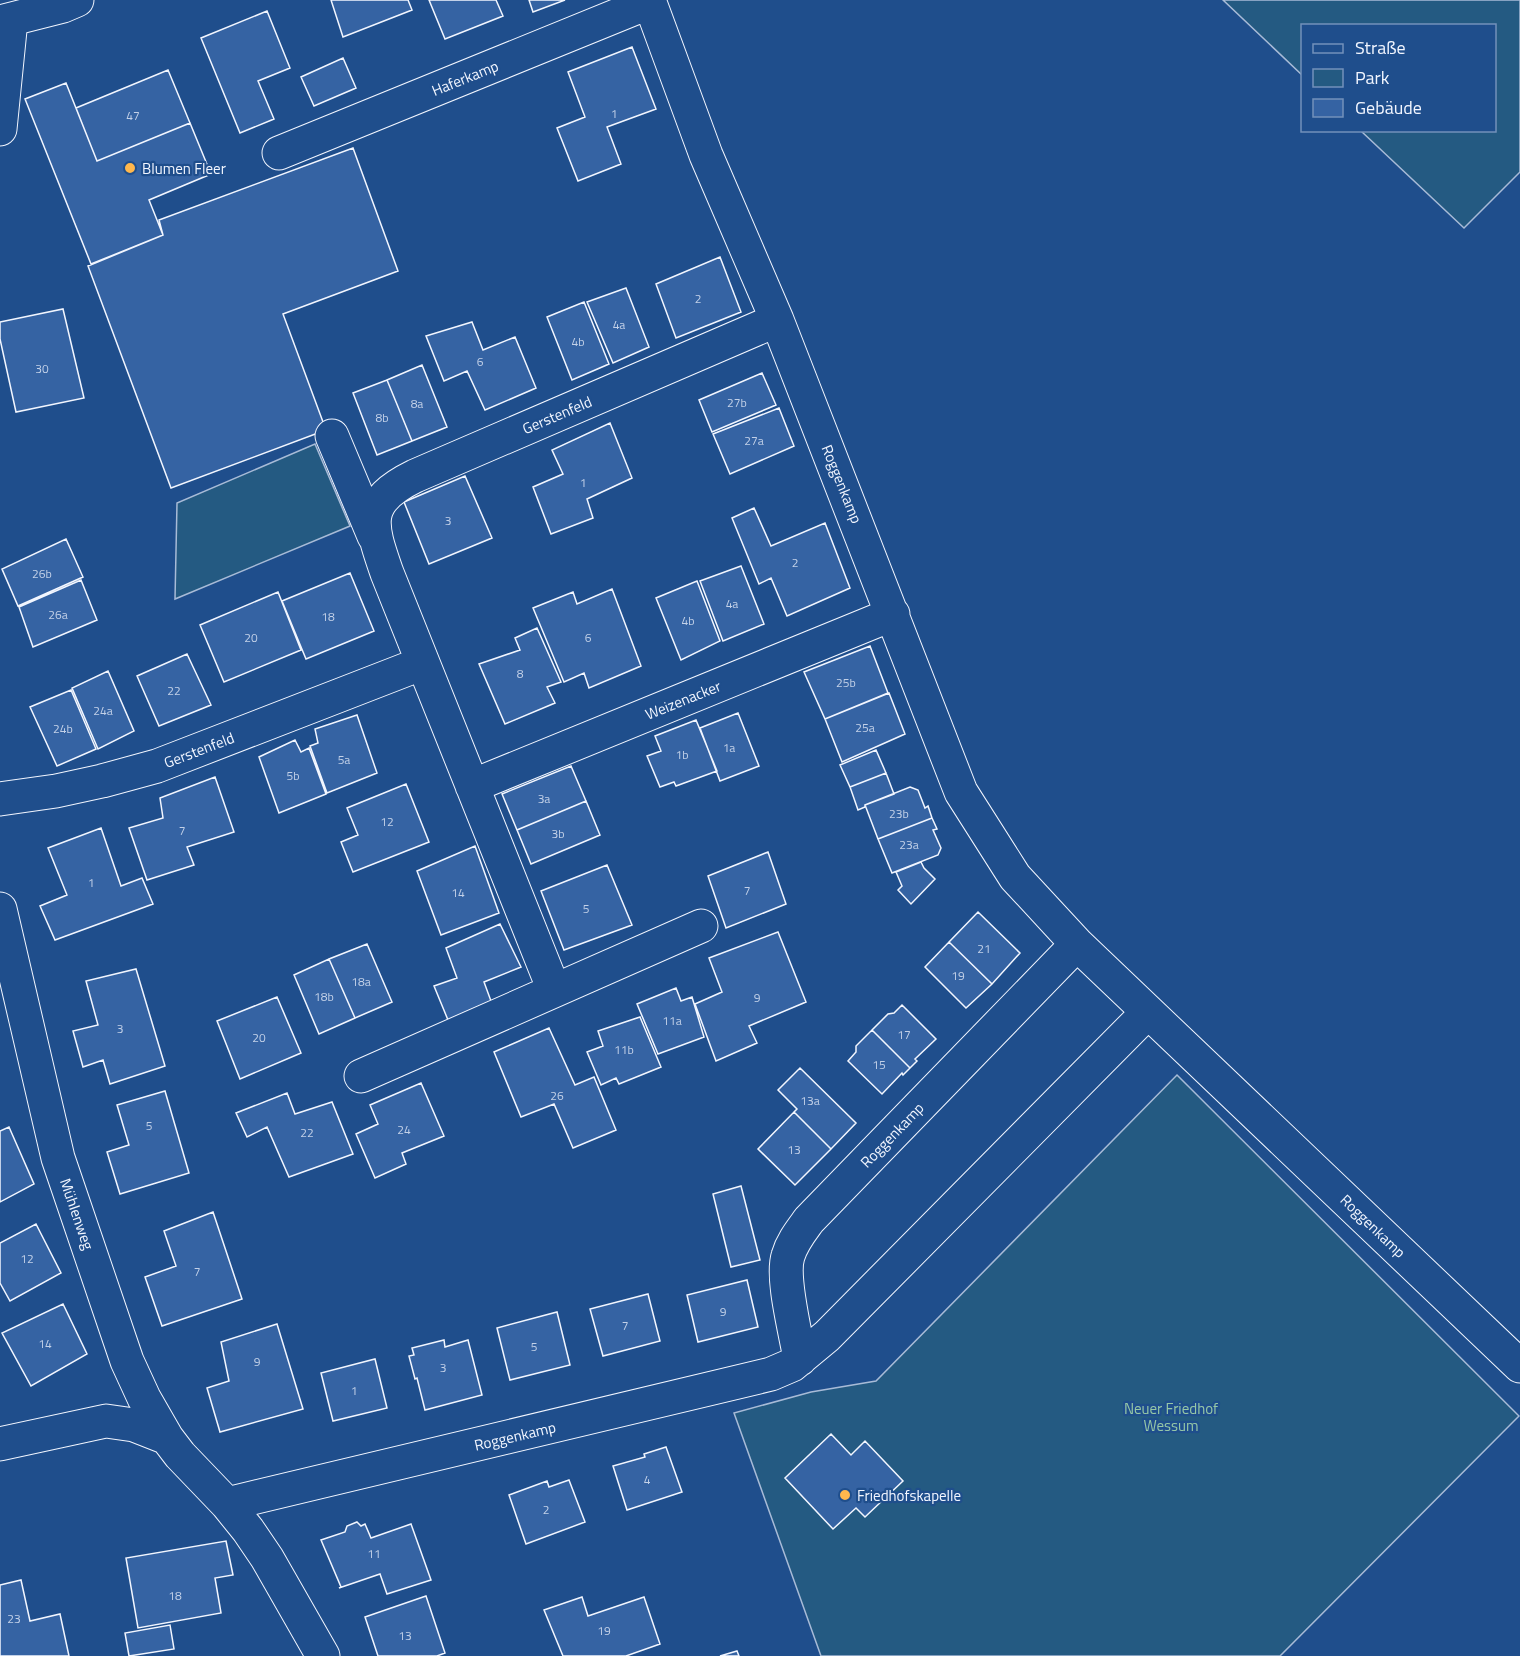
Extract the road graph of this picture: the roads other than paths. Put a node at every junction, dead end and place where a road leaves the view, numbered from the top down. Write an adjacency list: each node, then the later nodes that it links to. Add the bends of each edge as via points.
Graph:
1 (77, 0): 3 (street)
2 (650, 1): 5 (street, Haferkamp); 6 (street, Roggenkamp, via 706,155)
3 (6, 21): 4 (street)
4 (0, 129)
5 (279, 153)
6 (777, 320): 8 (street, Gerstenfeld, via 399,484 381,500 373,516); 9 (street, Roggenkamp)
7 (332, 436): 8 (street, Gerstenfeld)
8 (376, 541): 10 (street, Gerstenfeld)
9 (893, 614): 11 (street, Weizenacker); 15 (street, Roggenkamp, via 961,792 1016,877)
10 (423, 663): 11 (street, Gerstenfeld); 12 (street, Gerstenfeld, via 157,766 79,786)
11 (472, 786): 17 (street, Gerstenfeld)
12 (0, 799)
13 (0, 909): 16 (street, Mühlenweg)
14 (701, 926): 17 (street)
15 (1077, 944): 18 (street, Roggenkamp); 20 (street, Roggenkamp, via 809,1220 796,1238 787,1258 786,1277)
16 (8, 981): 22 (street, Mühlenweg, via 62,1169 127,1361)
17 (554, 990): 19 (street)
18 (1148, 1012): 20 (street, Roggenkamp); 21 (street, Roggenkamp)
19 (361, 1076)
20 (800, 1359): 24 (street, Roggenkamp, via 771,1374)
21 (1520, 1366)
22 (167, 1438): 23 (street, Mühlenweg, via 134,1425 106,1421); 24 (street, Mühlenweg)
23 (0, 1444)
24 (227, 1504): 25 (street, Mühlenweg, via 267,1558)
25 (323, 1656)

